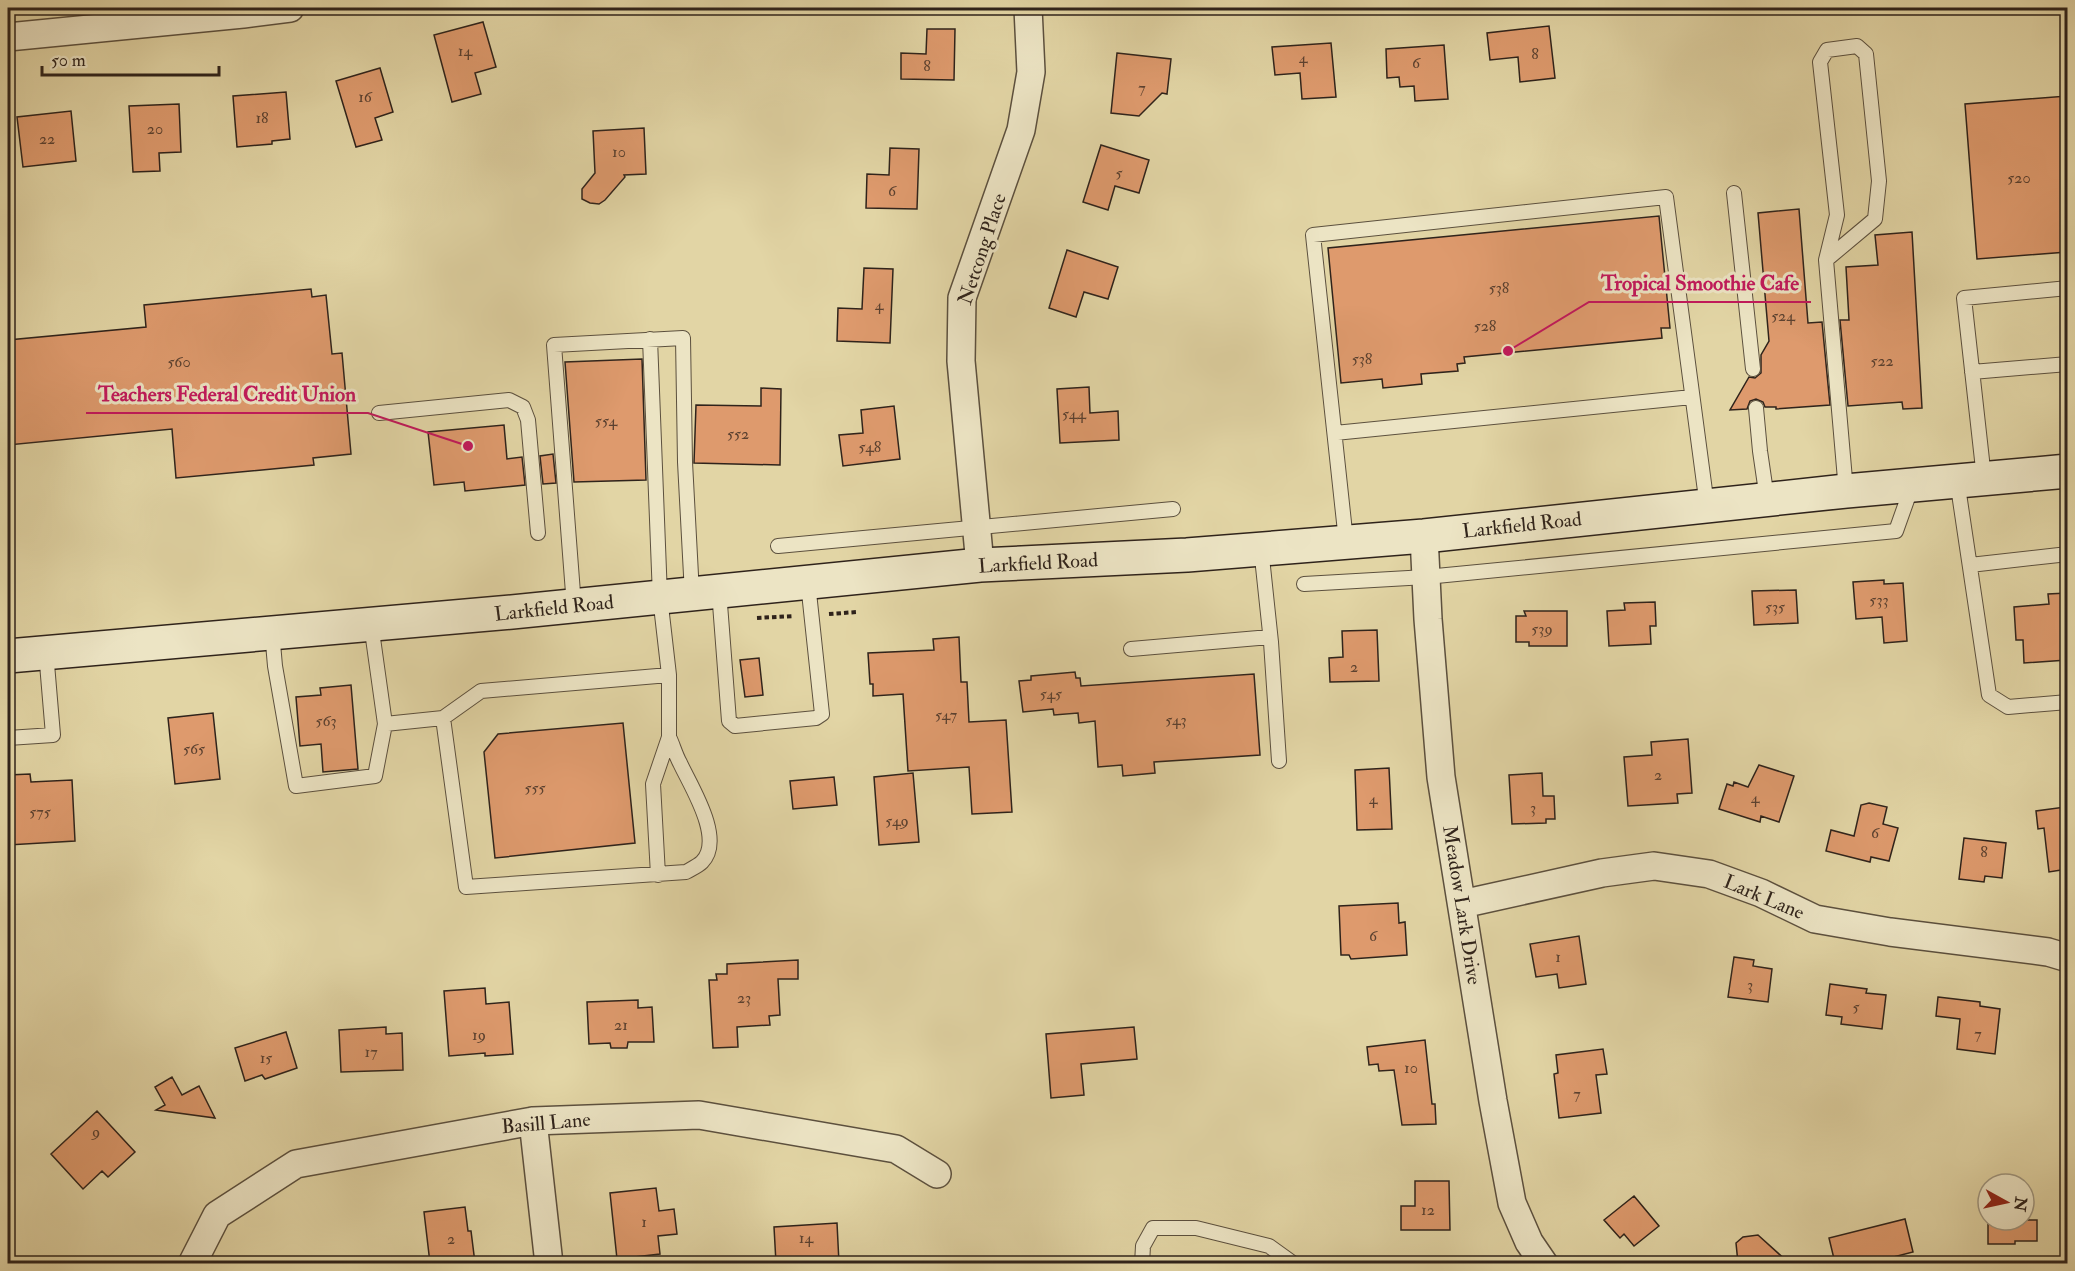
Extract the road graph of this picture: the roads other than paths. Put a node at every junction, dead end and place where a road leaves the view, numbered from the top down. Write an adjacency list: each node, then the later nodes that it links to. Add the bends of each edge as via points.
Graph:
1 (290, 8): 3 (street, via 243,14)
2 (1028, 8): 23 (street, Netcong Place, via 1031,72 1021,130 962,298 960,361)
3 (104, 17): 4 (street)
4 (8, 37)
5 (1734, 193): 10 (lane)
6 (1826, 260): 6 (lane, via 1875,219 1879,182 1866,54 1857,46 1827,50 1820,62 1837,215); 19 (lane)
7 (2067, 288): 11 (lane, via 1964,298)
8 (650, 339): 35 (lane); 36 (lane, via 683,338 685,462); 37 (lane, via 554,345)
9 (2067, 364): 11 (lane)
10 (1753, 369)
11 (1972, 372): 17 (lane)
12 (1692, 397): 15 (lane); 15 (lane, via 1666,197 1654,198 1313,235); 21 (lane)
13 (1756, 408): 20 (lane)
14 (379, 413): 24 (lane, via 509,400 523,407 528,420)
15 (1335, 433): 26 (lane)
16 (2067, 471): 17 (main road, Larkfield Road)
17 (1970, 479): 18 (main road, Larkfield Road); 31 (lane)
18 (1913, 484): 19 (main road, Larkfield Road); 32 (lane, via 1896,531)
19 (1846, 491): 20 (main road, Larkfield Road)
20 (1767, 499): 21 (main road, Larkfield Road)
21 (1707, 506): 25 (main road, Larkfield Road)
22 (1173, 509): 23 (lane)
23 (977, 528): 27 (lane); 30 (street, Netcong Place)
24 (538, 533)
25 (1424, 536): 26 (main road, Larkfield Road); 32 (street, Meadow Lark Drive)
26 (1346, 542): 28 (main road, Larkfield Road)
27 (778, 546)
28 (1262, 549): 30 (main road, Larkfield Road); 40 (lane)
29 (2067, 554): 31 (lane)
30 (980, 565): 33 (main road, Larkfield Road)
31 (1970, 565): 45 (lane, via 1989,695 2008,707)
32 (1426, 577): 34 (lane); 52 (street, Meadow Lark Drive, via 1441,777)
33 (808, 583): 36 (main road, Larkfield Road); 36 (lane, via 822,714 816,718 735,726 729,721)
34 (1304, 584)
35 (660, 597): 36 (main road, Larkfield Road); 37 (main road, Larkfield Road); 44 (lane)
36 (711, 602)
37 (574, 606): 38 (main road, Larkfield Road)
38 (371, 624): 39 (main road, Larkfield Road); 47 (lane)
39 (272, 632): 42 (main road, Larkfield Road); 47 (lane, via 296,786 375,777)
40 (1270, 637): 41 (lane); 50 (lane)
41 (1131, 649)
42 (46, 652): 43 (main road, Larkfield Road); 49 (lane, via 53,735)
43 (8, 656)
44 (669, 675): 46 (lane, via 481,691); 48 (lane)
45 (2067, 702)
46 (443, 718): 47 (lane); 51 (lane, via 466,887)
47 (385, 723)
48 (669, 737): 51 (lane, via 652,784); 51 (lane, via 706,817 710,837 703,862 686,872)
49 (8, 738)
50 (1279, 761)
51 (658, 875)
52 (1462, 904): 53 (street, Lark Lane, via 1602,873 1654,866 1709,874 1815,919 2048,952); 60 (street, Meadow Lark Drive, via 1512,1203 1529,1242)
53 (2067, 958)
54 (533, 1121): 55 (street, Basill Lane, via 699,1115 896,1149); 56 (street, Basill Lane, via 296,1164 217,1215); 57 (street)
55 (937, 1174)
56 (192, 1263)
57 (549, 1263)
58 (1142, 1263): 59 (lane, via 1143,1246 1153,1228 1196,1228 1269,1246)
59 (1294, 1263)
60 (1544, 1263)

